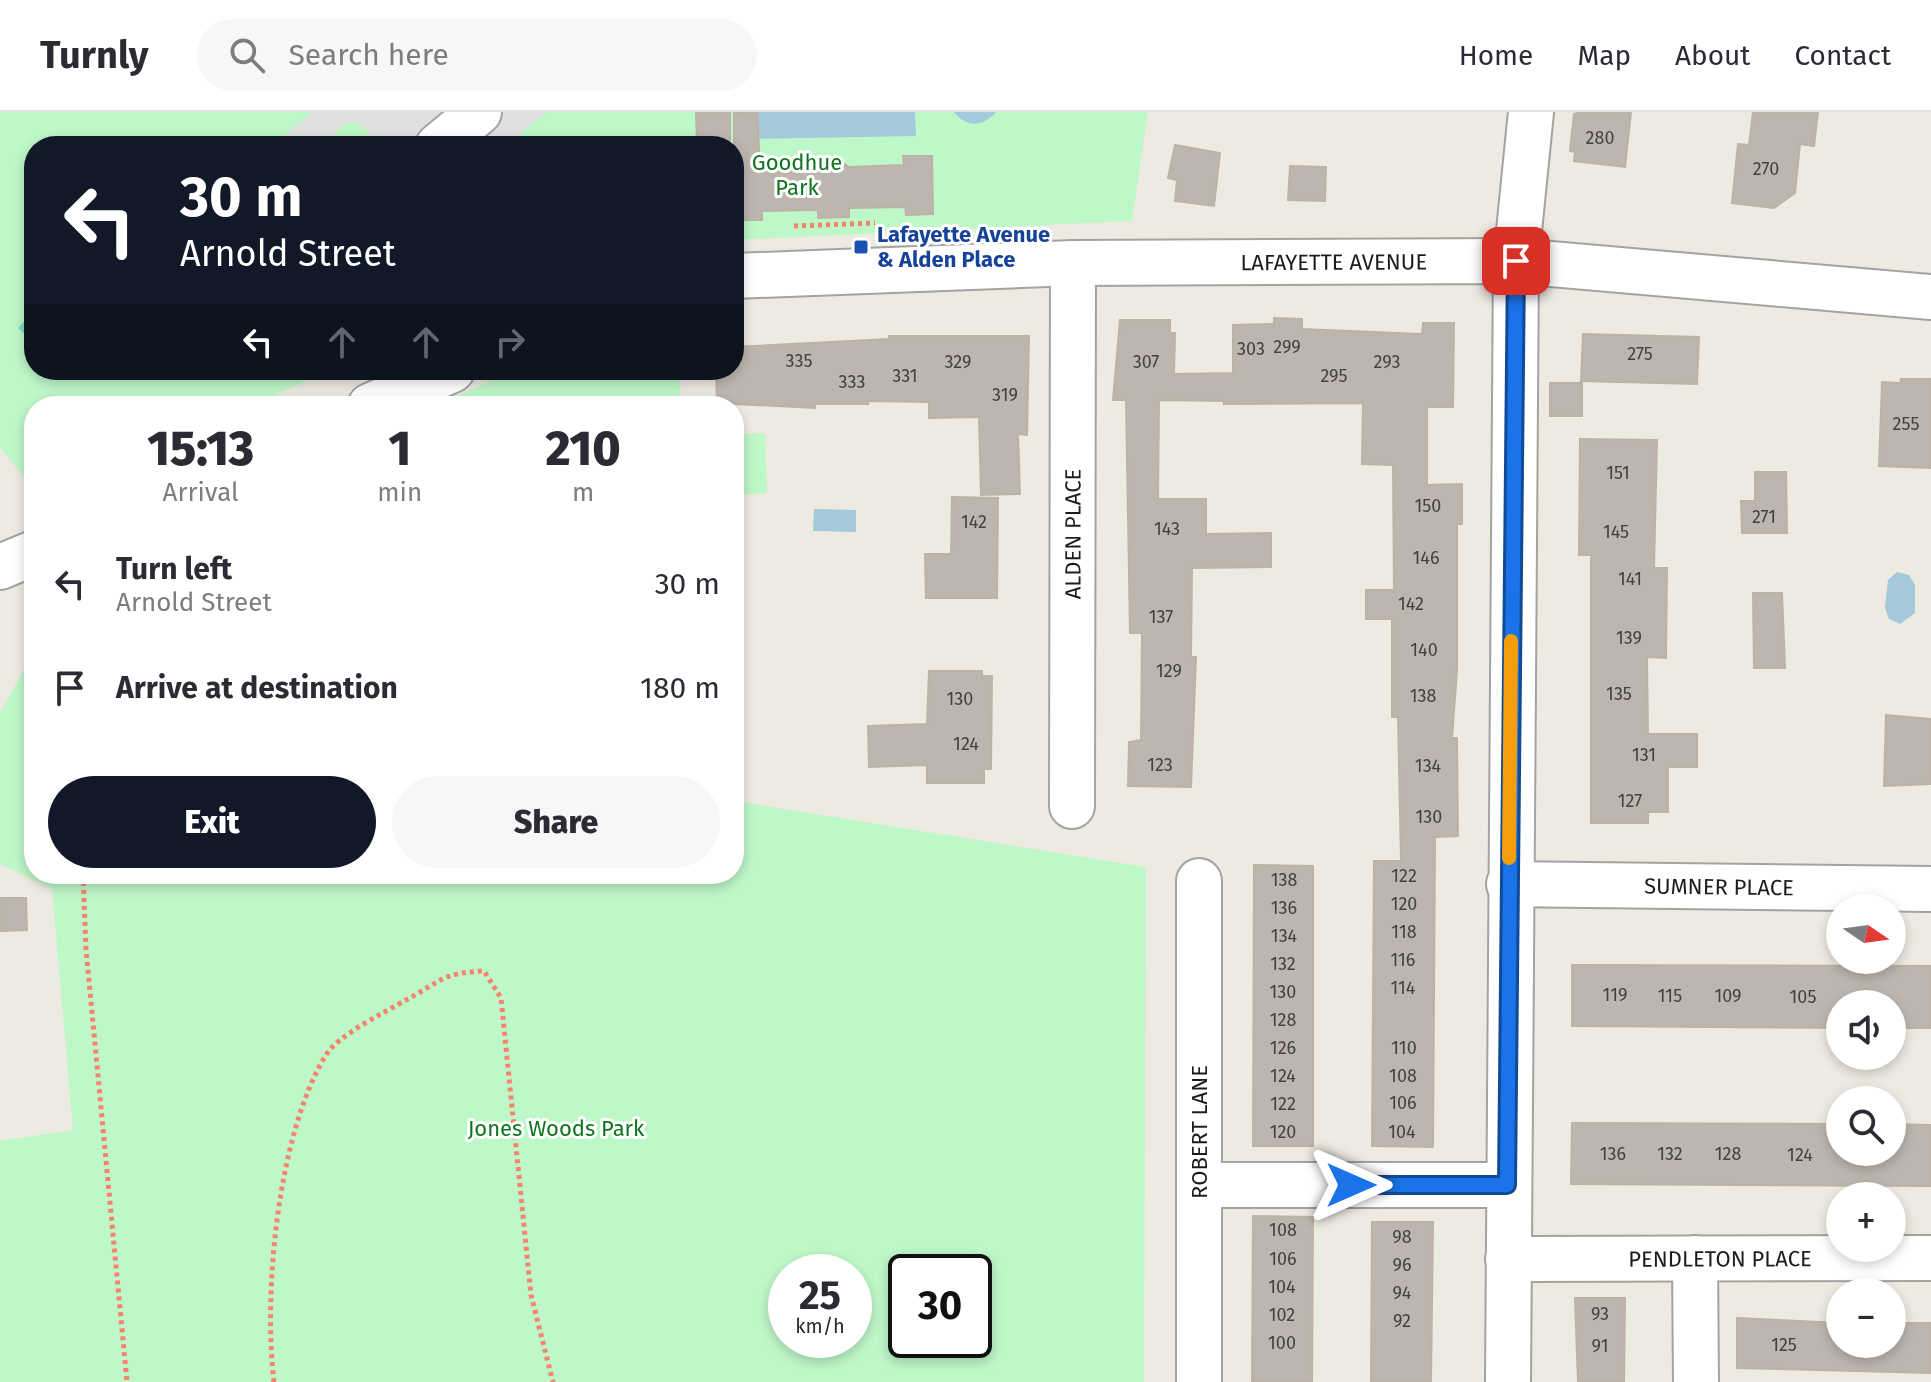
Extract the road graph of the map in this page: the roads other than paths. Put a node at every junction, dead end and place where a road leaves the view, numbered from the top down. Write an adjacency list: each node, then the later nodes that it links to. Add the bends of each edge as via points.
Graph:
1 (479, 112): 3 (street)
2 (1531, 112): 4 (street)
3 (450, 136)
4 (1516, 261): 5 (street, LAFAYETTE AVENUE); 7 (street, LAFAYETTE AVENUE); 14 (street)
5 (1073, 263): 6 (street, LAFAYETTE AVENUE); 12 (street, ALDEN PLACE)
6 (744, 276)
7 (1931, 297)
8 (419, 380): 9 (street)
9 (393, 388)
10 (24, 557): 11 (street)
11 (0, 567)
12 (1072, 806)
13 (1199, 881): 16 (street, ROBERT LANE)
14 (1509, 884): 15 (street, SUMNER PLACE); 17 (street)
15 (1931, 889)
16 (1199, 1185): 17 (street); 21 (street, ROBERT LANE)
17 (1507, 1185): 20 (street)
18 (1695, 1258): 19 (street, PENDLETON PLACE); 20 (street, PENDLETON PLACE); 23 (street)
19 (1931, 1258)
20 (1508, 1259): 22 (street)
21 (1199, 1382)
22 (1508, 1382)
23 (1696, 1382)

